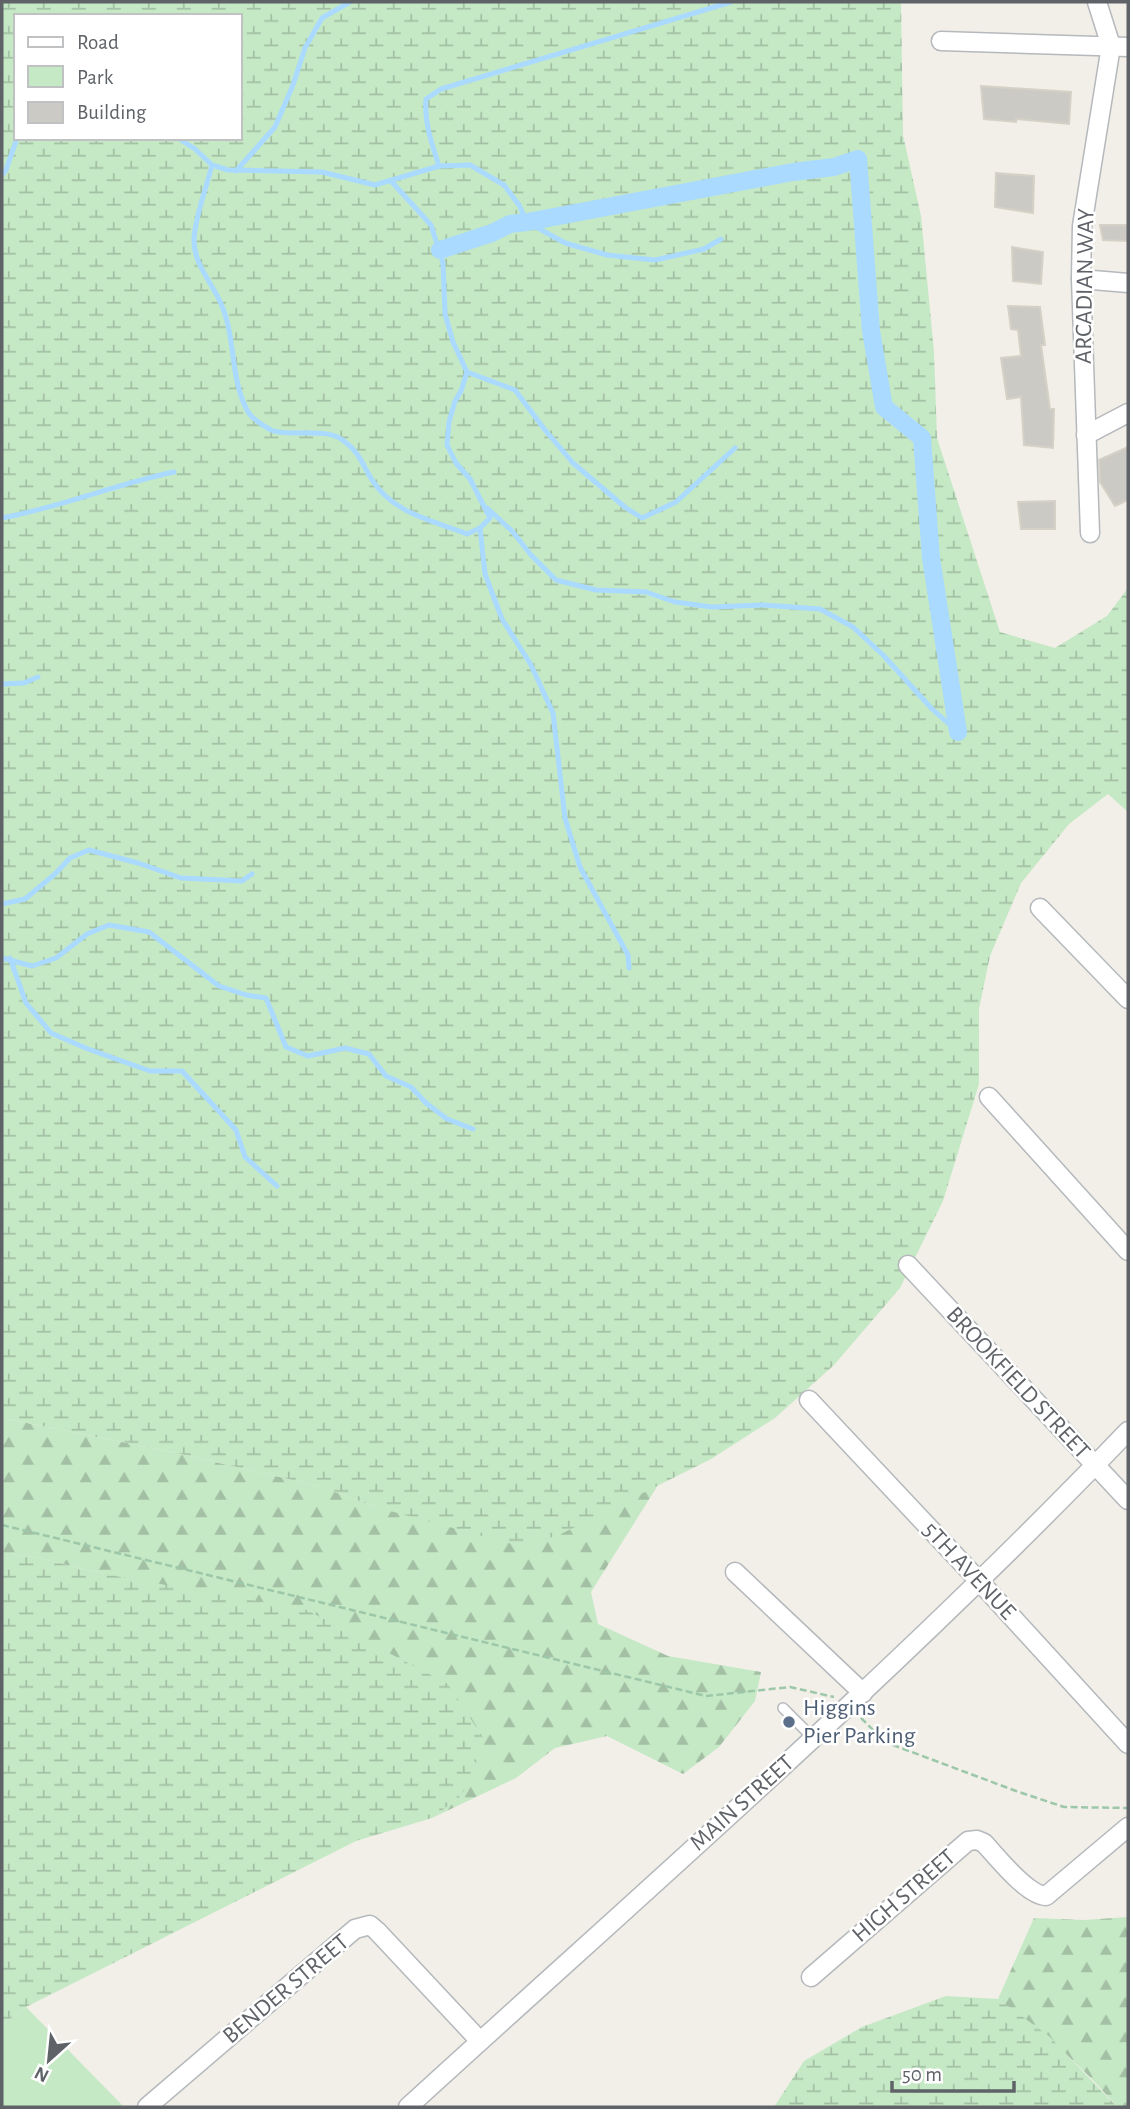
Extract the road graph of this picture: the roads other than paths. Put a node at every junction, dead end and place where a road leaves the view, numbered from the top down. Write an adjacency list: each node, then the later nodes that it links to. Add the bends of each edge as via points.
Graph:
1 (1097, 2): 3 (street, ARCADIAN WAY)
2 (941, 41): 3 (street)
3 (1120, 47): 4 (street, ARCADIAN WAY, via 1082,226)
4 (1081, 279): 5 (street); 7 (street, ARCADIAN WAY)
5 (1128, 283)
6 (1128, 413): 7 (street)
7 (1086, 435): 8 (street, ARCADIAN WAY)
8 (1090, 533)
9 (1040, 908): 10 (street)
10 (1128, 999)
11 (989, 1097): 12 (street)
12 (1128, 1251)
13 (908, 1265): 16 (street, BROOKFIELD STREET)
14 (809, 1400): 19 (street, 5TH AVENUE)
15 (1128, 1431): 16 (street, MAIN STREET)
16 (1095, 1465): 17 (street, BROOKFIELD STREET); 19 (street, MAIN STREET)
17 (1128, 1500)
18 (735, 1572): 20 (street)
19 (981, 1582): 20 (street, MAIN STREET); 23 (street, 5TH AVENUE)
20 (863, 1693): 22 (street, MAIN STREET)
21 (783, 1708): 22 (lane)
22 (813, 1738): 26 (street, MAIN STREET)
23 (1128, 1744)
24 (1128, 1827): 25 (street, HIGH STREET, via 1046,1896 1028,1887 984,1843 968,1841)
25 (811, 1977)
26 (480, 2041): 27 (street, BENDER STREET, via 377,1931 363,1926); 28 (street, MAIN STREET)
27 (147, 2107)
28 (408, 2107)

